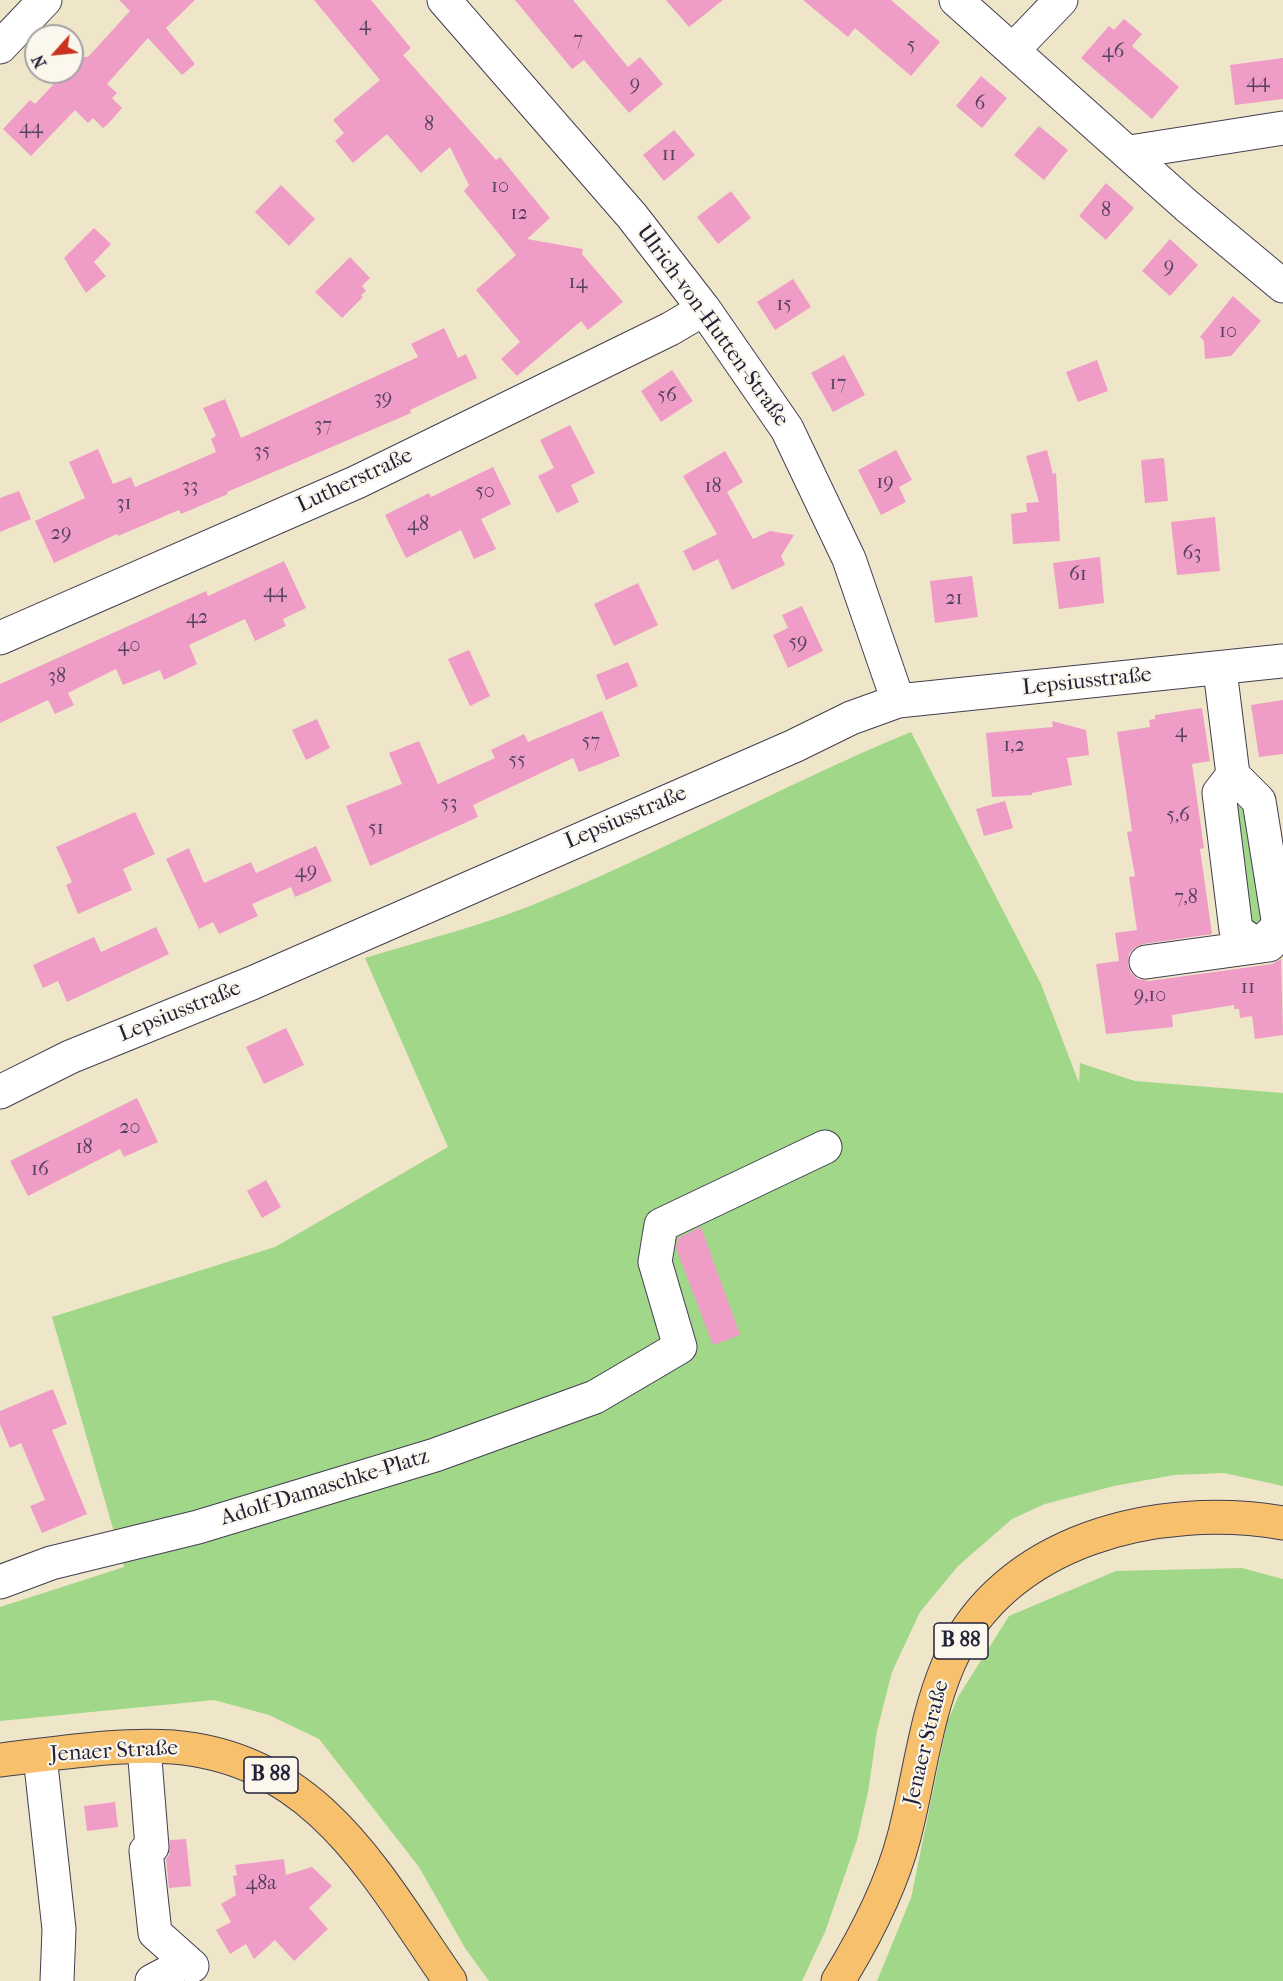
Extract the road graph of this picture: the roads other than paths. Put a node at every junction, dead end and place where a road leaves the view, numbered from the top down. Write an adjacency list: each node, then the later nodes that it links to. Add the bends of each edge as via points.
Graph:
1 (45, 0): 5 (street)
2 (444, 0): 10 (street, Ulrich-von-Hutten-Straße, via 632,216)
3 (956, 0): 6 (street)
4 (1061, 0): 6 (street)
5 (0, 47)
6 (1013, 50): 8 (street)
7 (1283, 128): 8 (street)
8 (1130, 152): 9 (street, via 1187,206)
9 (1283, 286)
10 (704, 309): 11 (street, Lutherstraße, via 357,482); 14 (street, Ulrich-von-Hutten-Straße, via 787,429 849,559)
11 (0, 638)
12 (1283, 661): 13 (street, Lepsiusstraße)
13 (1220, 670): 14 (street, Lepsiusstraße); 15 (street, via 1233,775 1219,793 1236,930)
14 (898, 701): 17 (street, Lepsiusstraße, via 851,717 794,746 252,983 70,1057)
15 (1271, 945): 16 (street)
16 (1146, 962)
17 (0, 1092)
18 (825, 1147): 20 (street, Adolf-Damaschke-Platz, via 661,1225 655,1262 680,1347 595,1397 435,1455 198,1527 51,1563)
19 (1283, 1523): 27 (main road, Jenaer Straße / B 88, via 1228,1517 1127,1527 1071,1545 1035,1565 1000,1593 968,1629 948,1664 895,1864)
20 (0, 1582)
21 (144, 1747): 22 (main road, Jenaer Straße / B 88); 24 (street, via 152,1847 146,1851 155,1933); 26 (main road, Jenaer Straße / B 88, via 202,1751 239,1760 310,1802 369,1862)
22 (40, 1756): 23 (main road, Jenaer Straße / B 88); 25 (street, via 59,1929)
23 (0, 1760)
24 (172, 1973)
25 (57, 1981)
26 (450, 1981)
27 (838, 1981)

